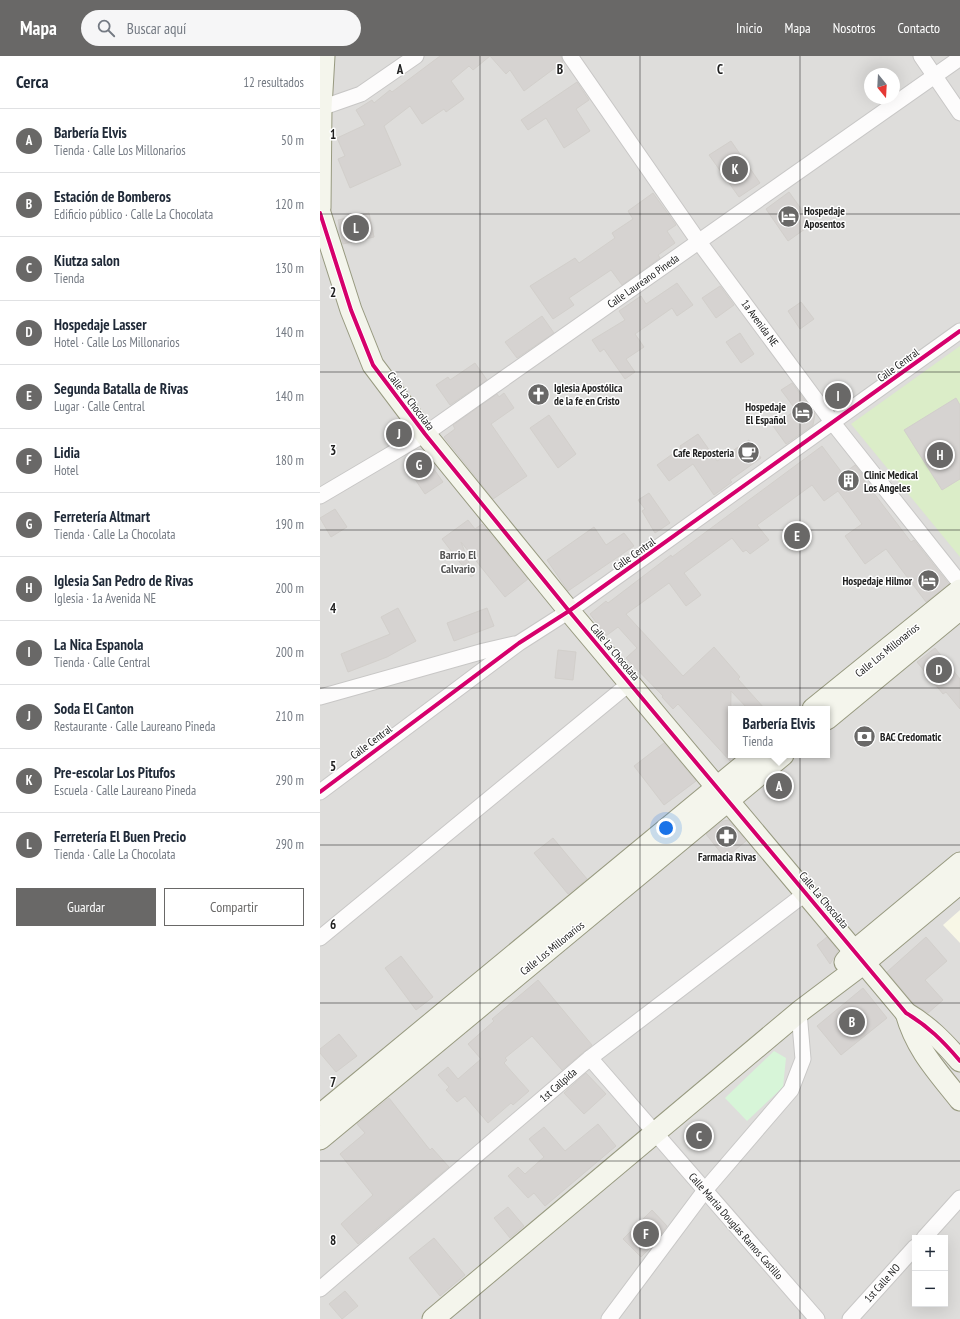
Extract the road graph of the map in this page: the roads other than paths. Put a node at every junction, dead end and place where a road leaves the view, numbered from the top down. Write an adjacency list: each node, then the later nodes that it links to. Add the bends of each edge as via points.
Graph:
1 (324, 56): 7 (street)
2 (416, 56): 7 (street, via 361,94)
3 (570, 56): 11 (street, 1a Avenida NE)
4 (921, 56): 6 (street)
5 (960, 58): 6 (street, Calle Laureano Pineda)
6 (934, 76): 8 (street); 11 (street, Calle Laureano Pineda)
7 (321, 108): 9 (street)
8 (960, 113)
9 (320, 208)
10 (320, 213): 14 (street, Calle La Chocolata, via 351,310 373,365)
11 (699, 242): 13 (street, 1a Avenida NE); 14 (street, Calle Laureano Pineda)
12 (960, 331): 13 (street, Calle Central)
13 (833, 423): 16 (street, 1a Avenida NE); 19 (street, Calle Central)
14 (425, 434): 15 (street, Calle Laureano Pineda); 19 (street, Calle La Chocolata)
15 (320, 496)
16 (960, 583)
17 (960, 590): 23 (street, Calle Los Millonarios)
18 (960, 609): 24 (street, Calle Los Millonarios)
19 (569, 611): 20 (street, Calle Central); 21 (street, Calle La Chocolata)
20 (519, 643): 22 (street); 27 (street, Calle Central)
21 (630, 683): 28 (street, Calle La Chocolata); 32 (street)
22 (320, 697)
23 (817, 706)
24 (830, 717)
25 (753, 758): 28 (street, Calle Los Millonarios)
26 (778, 758): 28 (street, Calle Los Millonarios)
27 (320, 792)
28 (723, 794): 31 (street, Calle La Chocolata); 39 (street, Calle Los Millonarios); 41 (street, Calle Los Millonarios)
29 (960, 864): 33 (street)
30 (960, 883): 33 (street)
31 (806, 892): 33 (street, Calle La Chocolata); 36 (street, 1st Callpida)
32 (320, 938)
33 (859, 957): 34 (street); 35 (street, Calle La Chocolata)
34 (799, 1012): 40 (street); 42 (street, via 803,1059 791,1090)
35 (906, 1013): 37 (street, Calle La Chocolata, via 924,1023 940,1037); 38 (street, Calle La Chocolata, via 912,1033 923,1053)
36 (590, 1058): 40 (street, Calle Martia Douglas Ramos Castillo); 46 (street, 1st Callpida)
37 (960, 1061)
38 (960, 1100)
39 (320, 1115)
40 (654, 1133): 42 (street, Calle Martia Douglas Ramos Castillo); 47 (street)
41 (320, 1139)
42 (706, 1189): 48 (street); 49 (street, Calle Martia Douglas Ramos Castillo)
43 (960, 1198): 44 (street)
44 (927, 1235)
45 (912, 1251): 50 (street, 1st Calle NO)
46 (320, 1289)
47 (433, 1319)
48 (609, 1319)
49 (817, 1319)
50 (850, 1319)

